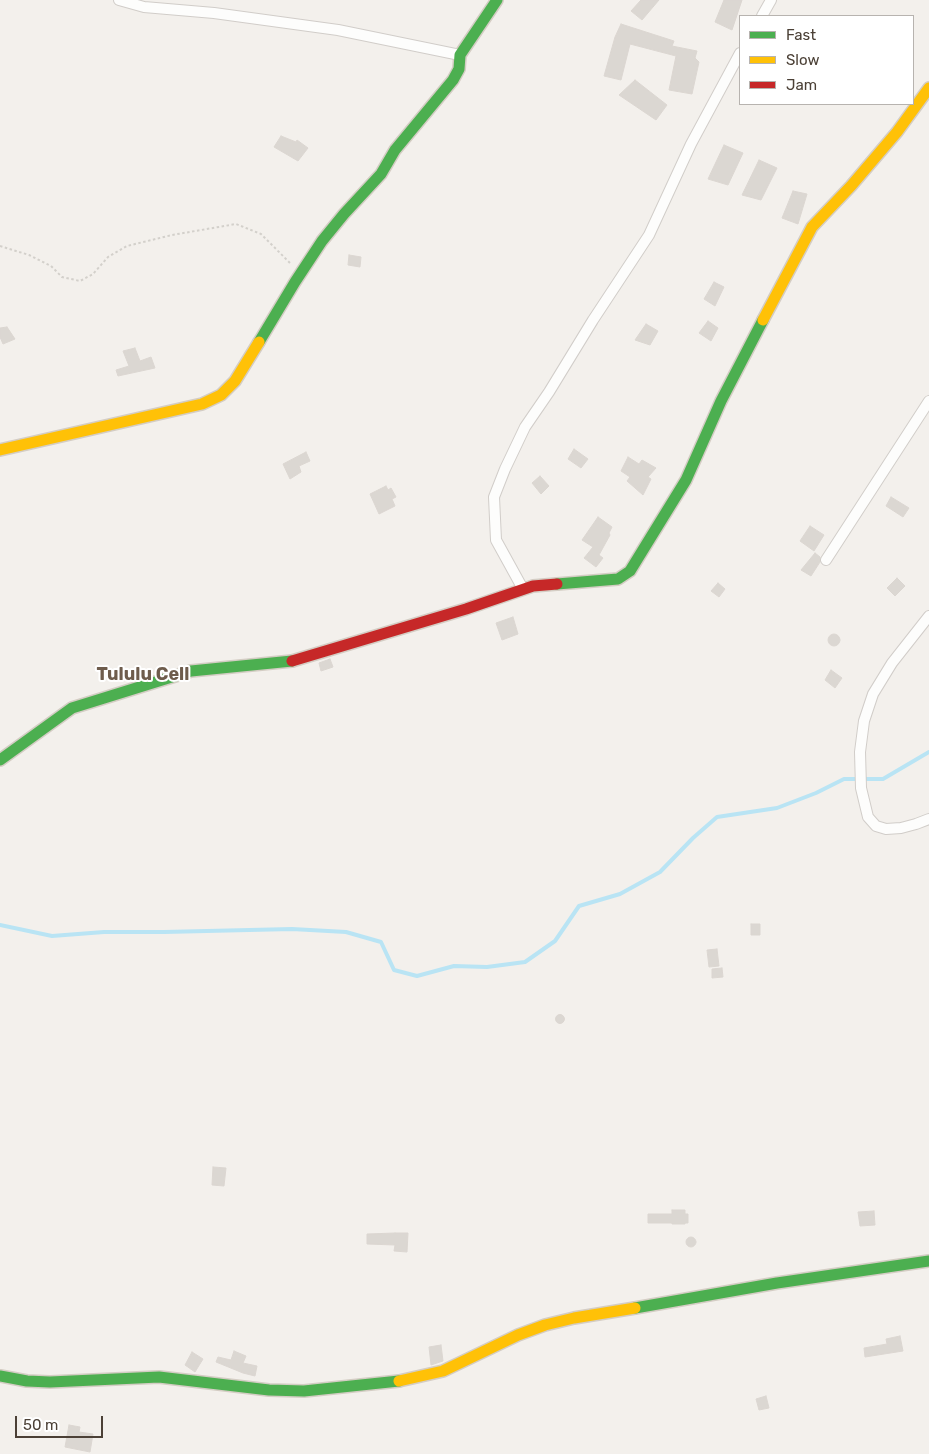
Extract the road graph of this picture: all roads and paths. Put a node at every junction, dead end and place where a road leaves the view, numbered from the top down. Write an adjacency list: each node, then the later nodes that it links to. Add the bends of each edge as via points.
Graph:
1 (119, 0): 5 (street, via 144,7 338,30)
2 (497, 0): 5 (street)
3 (771, 0): 4 (street)
4 (763, 15)
5 (460, 55): 9 (street, via 453,80 395,150 381,174 322,241)
6 (739, 55): 13 (street, via 691,144 649,235 524,427 505,469 494,497 496,540)
7 (929, 88): 13 (street, via 863,173 812,227 721,401 686,480 630,570 618,579)
8 (0, 246): 9 (path, via 29,255 51,266 62,277 80,281 93,274 108,257 127,246 236,224 261,234)
9 (301, 272): 11 (street, via 235,381 221,395 202,404)
10 (929, 401): 12 (street)
11 (0, 450)
12 (826, 560)
13 (523, 589): 15 (street, via 296,660 191,671 72,708)
14 (929, 616): 16 (street, via 892,663 873,694 864,721 860,752 861,788 868,817 876,826 901,828)
15 (0, 760)
16 (929, 819)
17 (929, 1261): 18 (street, via 574,1318 527,1332 443,1371 408,1380 304,1390 269,1390 159,1377 50,1382)
18 (0, 1376)

